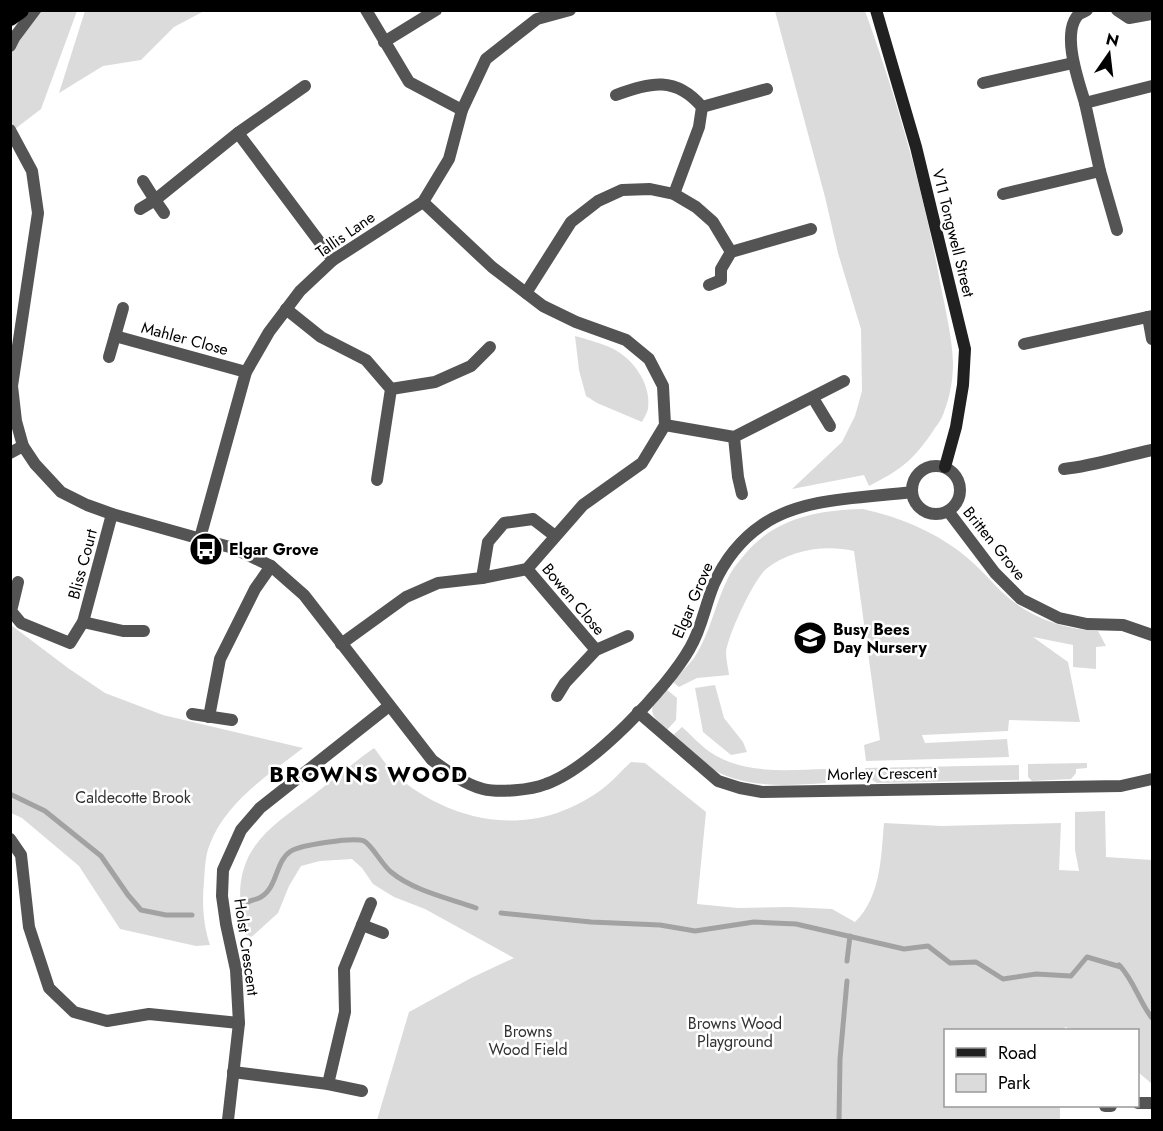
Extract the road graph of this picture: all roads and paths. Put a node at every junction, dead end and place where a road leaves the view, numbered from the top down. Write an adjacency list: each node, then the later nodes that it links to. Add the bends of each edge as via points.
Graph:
1 (20, 10): 10 (highway)
2 (34, 10): 12 (street)
3 (366, 10): 11 (street)
4 (436, 10): 11 (street)
5 (570, 10): 21 (street, Tallis Lane, via 537,19 486,59)
6 (876, 10): 57 (street, V11 Tongwell Street, via 916,147 965,349 956,427)
7 (1087, 10): 13 (street, via 1078,15 1072,30)
8 (1117, 10): 9 (street, via 1129,18)
9 (1151, 14)
10 (10, 17)
11 (384, 42): 21 (street, via 409,82)
12 (10, 46)
13 (1073, 63): 14 (street); 19 (street)
14 (983, 83)
15 (305, 86): 23 (street)
16 (1152, 86): 19 (street)
17 (767, 89): 20 (street)
18 (616, 94): 20 (street, via 641,85 670,84 691,94)
19 (1085, 103): 24 (street)
20 (702, 107): 26 (street, via 699,127)
21 (462, 110): 29 (street, Tallis Lane, via 449,159)
22 (10, 130): 40 (street, Elgar Grove, via 32,171 38,213)
23 (238, 134): 28 (street); 35 (street)
24 (1100, 171): 27 (street); 33 (street)
25 (144, 181): 28 (street)
26 (674, 194): 34 (street, via 713,222); 37 (street, via 650,189 622,190 598,201 570,222)
27 (1003, 194)
28 (154, 200): 30 (street); 31 (street)
29 (423, 202): 35 (street, Tallis Lane); 37 (street, via 492,267)
30 (140, 209)
31 (164, 213)
32 (811, 229): 34 (street)
33 (1117, 230)
34 (731, 252): 36 (street, via 721,269 721,280)
35 (333, 260): 39 (street, Tallis Lane)
36 (709, 285)
37 (526, 293): 51 (street, via 568,318 626,340 649,359 663,386)
38 (123, 308): 42 (street, Mahler Close)
39 (286, 309): 47 (street, Tallis Lane); 49 (street, via 321,337 366,360)
40 (16, 315): 54 (street, Elgar Grove, via 12,386)
41 (1150, 316): 43 (street); 44 (street)
42 (115, 336): 46 (street, Mahler Close); 47 (street, Mahler Close)
43 (1152, 339)
44 (1024, 344)
45 (490, 347): 49 (street, via 471,366 435,382)
46 (109, 357)
47 (246, 372): 65 (street, Tallis Lane)
48 (844, 381): 50 (street)
49 (391, 389): 59 (street)
50 (813, 398): 52 (street); 53 (street)
51 (665, 425): 53 (street); 64 (street, via 642,464 583,505)
52 (830, 426)
53 (734, 437): 61 (street)
54 (23, 446): 56 (street); 63 (street, Elgar Grove, via 61,492)
55 (1152, 450): 58 (street)
56 (10, 453)
57 (945, 467): 60 (street, via 921,471); 62 (street, via 957,477 961,492 955,507)
58 (1064, 469)
59 (377, 480)
60 (912, 492): 62 (street, via 918,507 925,512); 78 (street, Elgar Grove, via 789,510 763,524 728,559 690,648 668,680)
61 (742, 494)
62 (948, 512): 72 (street, Britten Grove, via 995,573 1021,599 1059,618 1123,625)
63 (112, 514): 65 (street, Elgar Grove); 70 (street, Bliss Court)
64 (555, 536): 67 (street); 68 (street, via 533,519 504,523 488,542)
65 (200, 538): 66 (street, Elgar Grove, via 233,548)
66 (271, 567): 74 (street, Elgar Grove, via 304,595); 80 (street, via 255,589 220,659)
67 (527, 568): 68 (street); 75 (street, Bowen Close)
68 (482, 578): 74 (street, via 438,583 406,597)
69 (18, 582): 70 (street, Bliss Court, via 11,611 21,623 70,643)
70 (83, 622): 71 (street, Bliss Court, via 123,631)
71 (144, 631)
72 (1152, 635)
73 (628, 636): 75 (street, Bowen Close)
74 (341, 644): 77 (street, Elgar Grove)
75 (596, 650): 76 (street, Bowen Close)
76 (557, 696)
77 (389, 706): 78 (street, Elgar Grove, via 432,760 454,777 484,789 516,790 546,784 574,769 609,742); 87 (street, Holst Crescent, via 260,808 241,830 230,853 223,870 222,896 237,970)
78 (638, 712): 82 (street, Morley Crescent, via 718,781 762,792 1121,786)
79 (192, 714): 80 (street)
80 (209, 717): 81 (street)
81 (232, 720)
82 (1152, 778)
83 (10, 839): 87 (street, via 21,855 30,927 49,988 74,1012 107,1022 149,1014)
84 (371, 903): 85 (street)
85 (362, 925): 86 (street); 89 (street, via 344,969 345,1012)
86 (383, 933)
87 (240, 1023): 88 (street, Holst Crescent)
88 (233, 1072): 89 (street); 91 (street, Holst Crescent)
89 (328, 1084): 90 (street)
90 (362, 1091)
91 (228, 1120)

